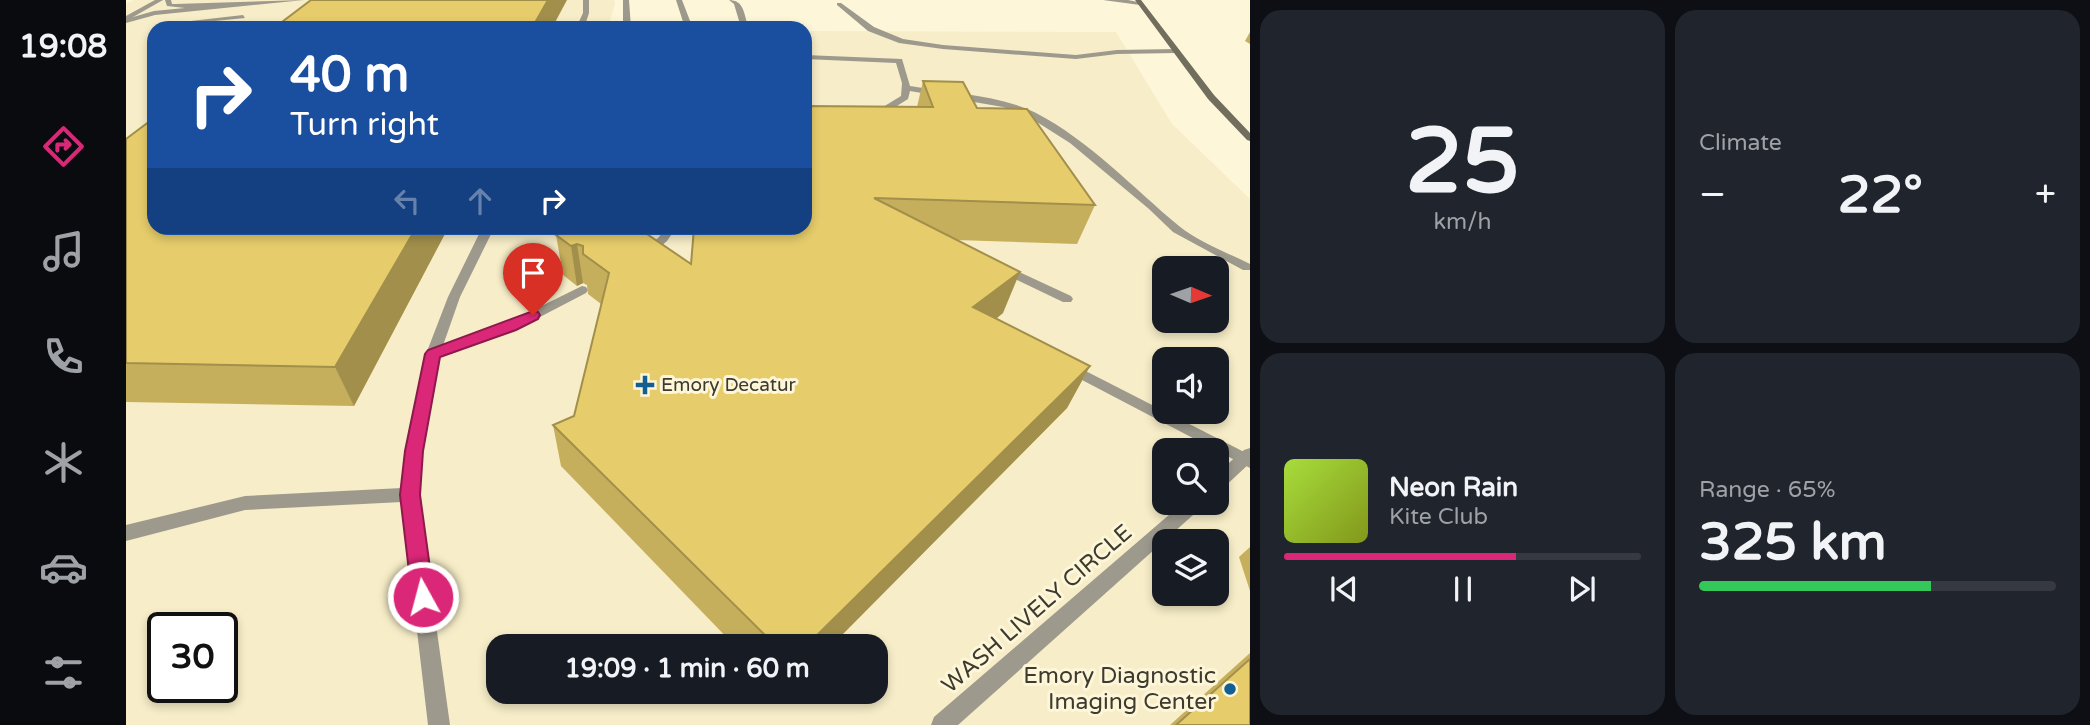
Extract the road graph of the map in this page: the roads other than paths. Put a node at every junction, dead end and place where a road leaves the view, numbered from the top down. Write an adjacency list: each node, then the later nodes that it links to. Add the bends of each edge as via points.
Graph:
1 (160, 0): 13 (street)
2 (168, 0): 10 (street, via 175,6)
3 (301, 0): 10 (street)
4 (586, 0): 15 (street)
5 (626, 0): 16 (street)
6 (679, 0): 17 (street)
7 (732, 0): 18 (street)
8 (1106, 0): 9 (street)
9 (1139, 1): 19 (main road)
10 (239, 4): 13 (street)
11 (839, 4): 19 (street, via 871,29 902,41 943,47 1076,57)
12 (243, 17): 14 (street)
13 (126, 20)
14 (197, 21)
15 (583, 21)
16 (627, 21)
17 (687, 21)
18 (742, 21)
19 (1176, 51): 23 (main road)
20 (812, 57): 21 (street, via 899,61)
21 (905, 88): 22 (street, via 905,97); 28 (street, via 1005,105 1032,115 1073,141 1177,230)
22 (886, 109)
23 (1250, 138)
24 (485, 235): 31 (street)
25 (664, 235): 26 (street, via 647,254)
26 (632, 262)
27 (986, 262): 30 (street)
28 (1247, 267)
29 (582, 290): 31 (street, via 510,327)
30 (1067, 299)
31 (433, 354): 35 (street)
32 (1051, 358): 33 (street)
33 (1247, 459): 34 (street)
34 (1229, 474)
35 (410, 495): 37 (street, via 245,503); 38 (street)
36 (1181, 515): 39 (street, WASH LIVELY CIRCLE)
37 (126, 533)
38 (439, 725)
39 (942, 725)

